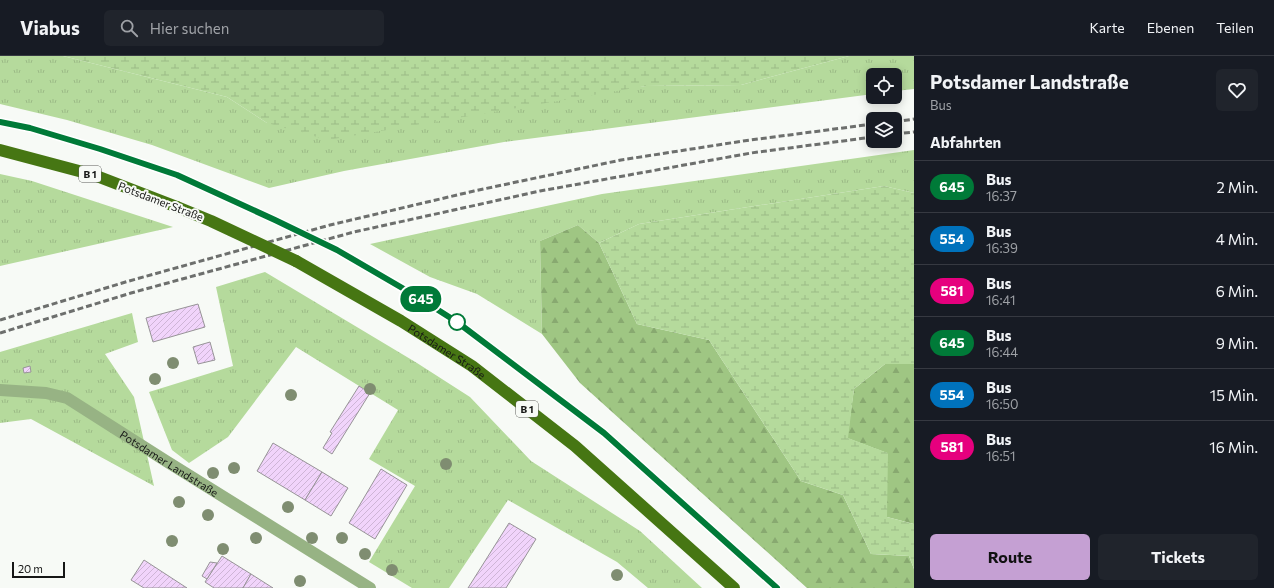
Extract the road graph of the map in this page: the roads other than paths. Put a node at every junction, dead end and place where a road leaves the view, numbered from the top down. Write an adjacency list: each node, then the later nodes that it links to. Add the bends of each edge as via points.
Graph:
1 (0, 150): 4 (main road, Potsdamer Straße / B 1, bridge, via 94,175 211,221 296,261 401,321 472,366 575,446)
2 (0, 390): 3 (street, Potsdamer Landstraße, via 46,393 67,398)
3 (370, 588)
4 (734, 588)

